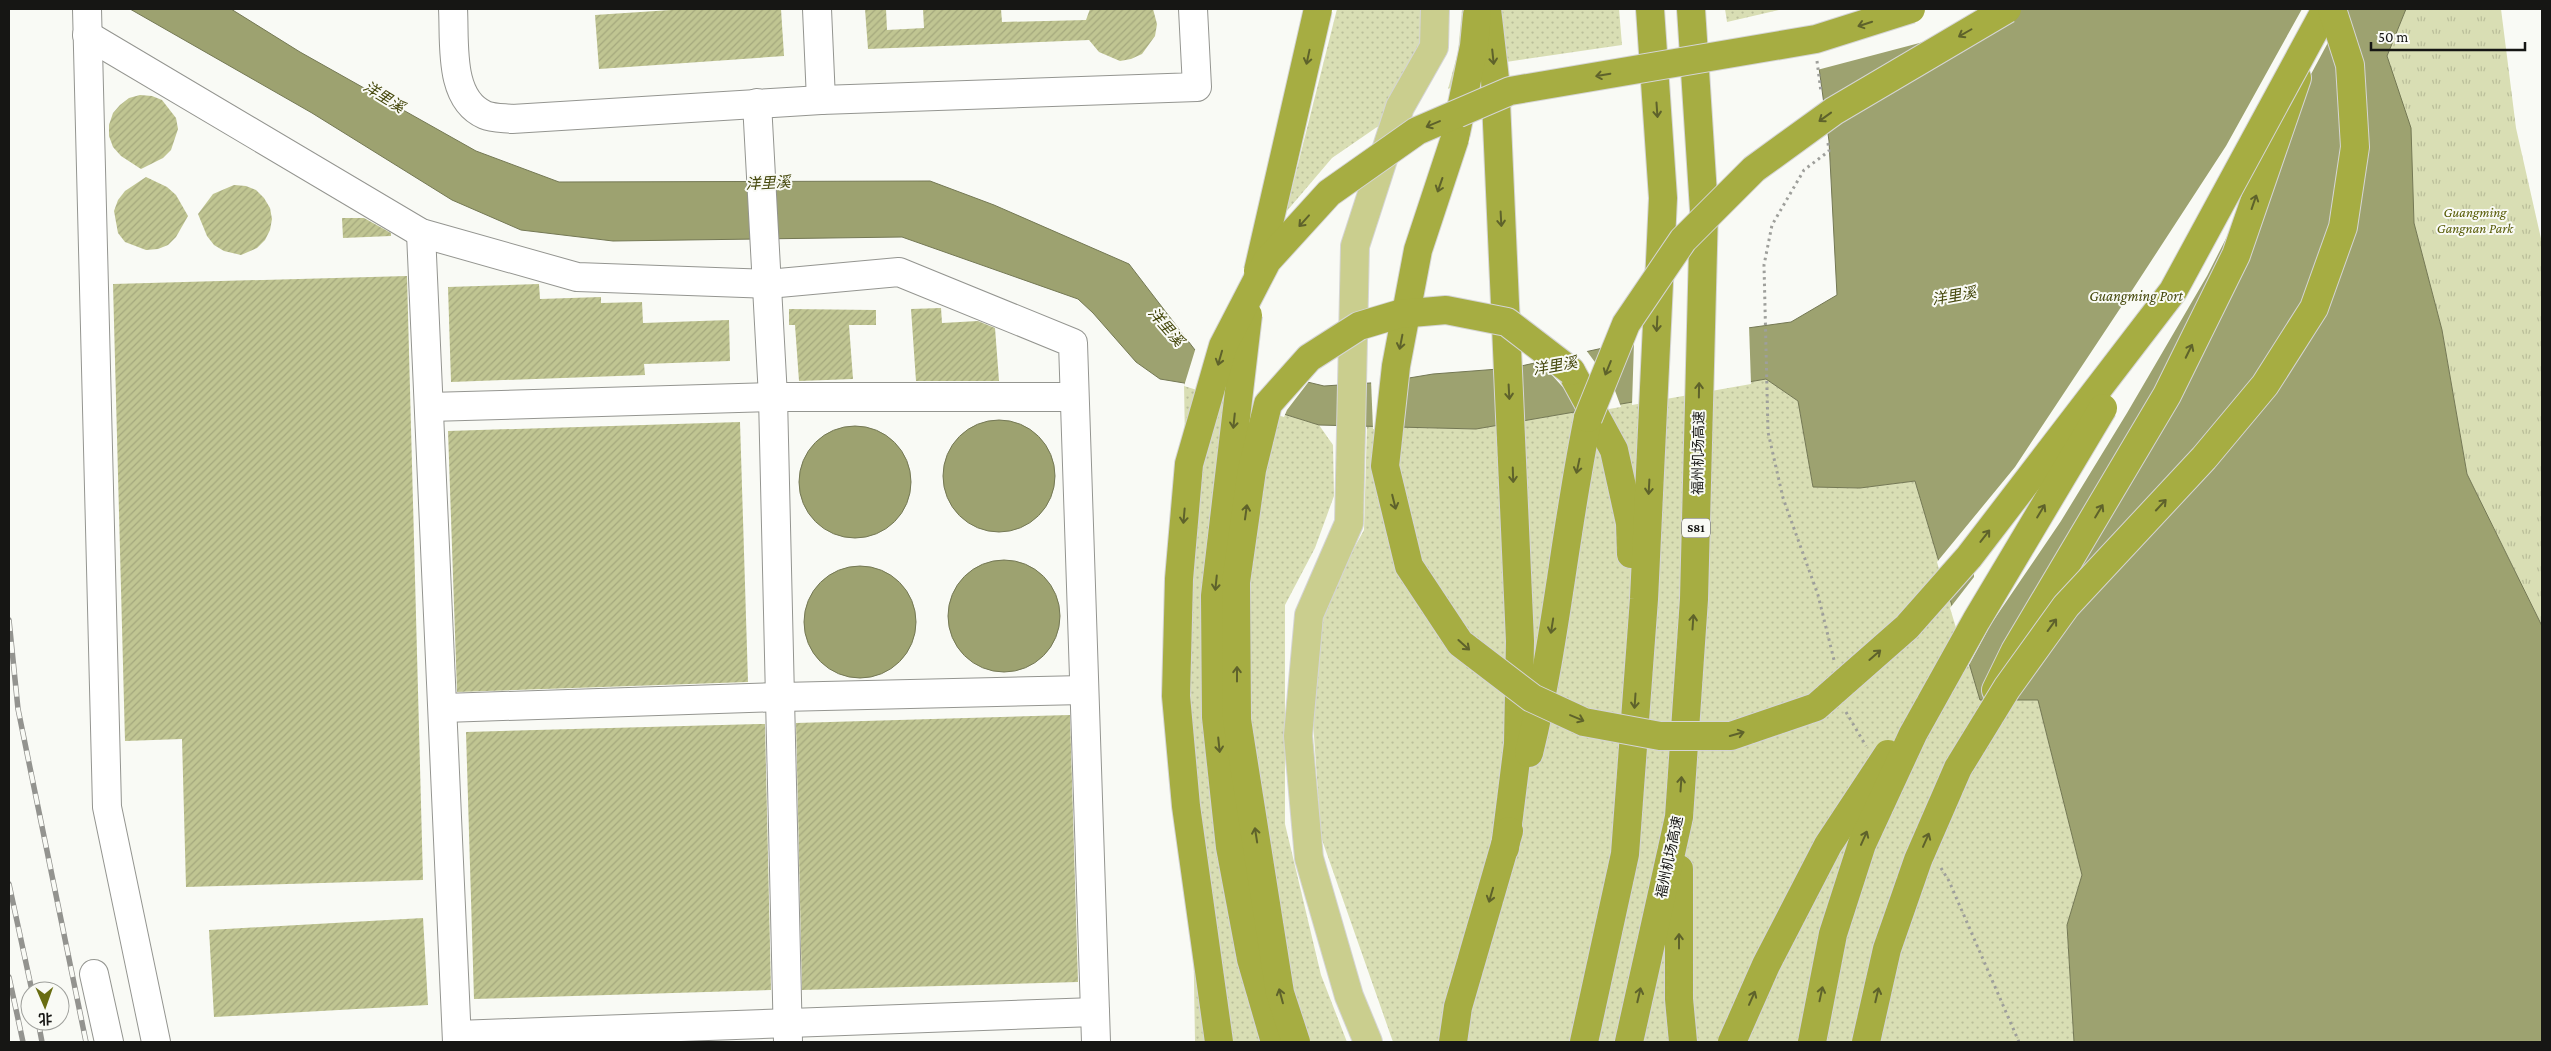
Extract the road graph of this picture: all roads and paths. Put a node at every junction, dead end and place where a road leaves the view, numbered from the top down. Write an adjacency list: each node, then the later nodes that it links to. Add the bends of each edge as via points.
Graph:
1 (453, 9): 17 (lane, via 456,66 463,96 485,115 512,119)
2 (818, 9): 16 (lane)
3 (1193, 9): 16 (lane, via 1197,87)
4 (1318, 9): 47 (highway, one-way to 47, bridge, via 1244,330 1215,596 1216,717 1230,847 1251,959)
5 (1436, 9): 49 (main road, via 1434,47 1400,107 1355,246 1349,523 1310,614 1298,736 1309,858 1349,996)
6 (1477, 9): 20 (highway, one-way to 20, bridge, via 1474,46 1455,138 1418,250 1396,366 1385,466 1409,566 1460,643 1532,698 1584,722 1660,736 1731,736 1816,707 1907,627 1969,557)
7 (1487, 9): 35 (highway, one-way to 35, via 1495,79 1520,641 1518,744)
8 (1650, 9): 27 (highway, one-way to 27, bridge, via 1663,198 1644,599)
9 (1691, 9): 34 (highway, 福州机场高速 / S81, one-way to 9, bridge, via 1694,599 1704,210)
10 (1911, 9): 37 (highway, one-way to 37, bridge, via 1816,39 1510,91 1417,130 1329,194 1268,261 1224,346 1189,464 1187,483 1179,579 1176,696)
11 (2006, 9): 35 (highway, one-way to 35, bridge, via 1834,110 1754,169 1683,240 1626,324 1588,418 1574,486 1540,709)
12 (2326, 9): 15 (highway, bridge)
13 (2332, 9): 33 (highway, one-way to 13, bridge, via 2006,688 2066,606 2204,458 2265,384 2314,308 2343,228 2355,147 2350,66)
14 (87, 22): 18 (lane); 43 (lane, via 107,807)
15 (2311, 39): 20 (highway, bridge); 33 (highway, one-way to 15, bridge, via 2016,651 2168,395 2236,255)
16 (821, 100): 17 (lane)
17 (757, 103): 19 (lane)
18 (421, 233): 19 (lane, via 576,277); 24 (lane)
19 (768, 284): 22 (lane); 23 (lane, via 899,272 1073,343)
20 (2173, 290): 25 (highway, one-way to 20, bridge)
21 (1767, 299): 26 (path, via 1768,432 1783,498 1818,595)
22 (773, 397): 23 (lane); 24 (lane); 29 (lane)
23 (1074, 397): 28 (lane)
24 (429, 406): 31 (lane)
25 (1997, 585): 54 (highway, one-way to 25, bridge, via 1766,965 1828,845 1940,668); 55 (highway, one-way to 25, bridge, via 1834,934 1862,844 1913,734)
26 (1836, 669)
27 (1637, 672): 48 (highway, one-way to 27, bridge, via 1280,992 1237,720 1236,582 1252,470 1268,404 1309,358 1359,326 1399,314 1446,310 1506,322 1571,371 1614,450 1618,468 1630,523); 51 (highway, one-way to 51, via 1625,854)
28 (1084, 690): 29 (lane); 39 (lane)
29 (781, 697): 31 (lane); 40 (lane)
30 (1845, 706): 32 (path)
31 (444, 708): 41 (lane)
32 (1867, 748)
33 (1958, 768): 56 (highway, one-way to 33, bridge, via 1887,949 1918,860)
34 (1679, 817): 52 (highway, 福州机场高速 / S81, one-way to 34); 53 (highway, one-way to 34, via 1679,999)
35 (1505, 848): 50 (highway, one-way to 50, via 1458,1007)
36 (1938, 864): 57 (path, via 1949,881)
37 (1206, 960): 45 (highway, bridge); 46 (highway, bridge)
38 (94, 974): 42 (lane)
39 (1095, 1012): 40 (lane); 44 (lane)
40 (787, 1033): 41 (lane)
41 (457, 1038)
42 (109, 1042)
43 (156, 1042)
44 (1096, 1042)
45 (1219, 1042)
46 (1228, 1042)
47 (1275, 1042)
48 (1296, 1042)
49 (1368, 1042)
50 (1453, 1042)
51 (1584, 1042)
52 (1629, 1042)
53 (1684, 1042)
54 (1732, 1042)
55 (1812, 1042)
56 (1866, 1042)
57 (2019, 1042)

